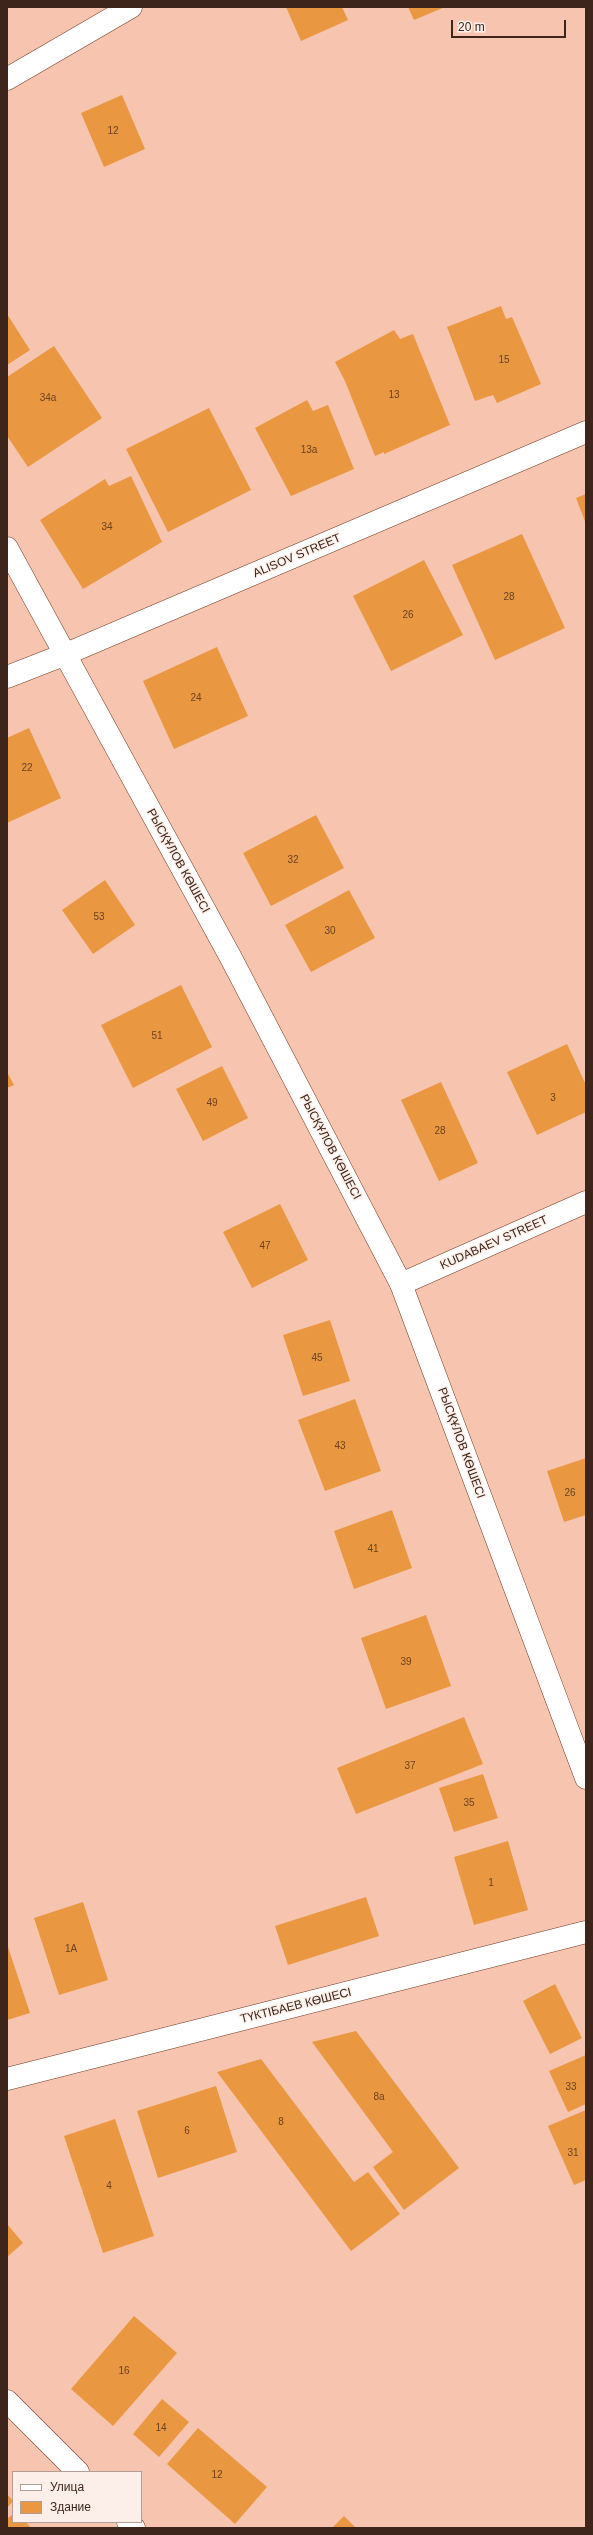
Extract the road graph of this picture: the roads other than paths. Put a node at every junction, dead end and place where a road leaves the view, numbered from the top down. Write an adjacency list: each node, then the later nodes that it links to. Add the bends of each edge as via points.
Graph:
1 (131, 7): 2 (street)
2 (7, 79)
3 (586, 432): 5 (street, ALISOV STREET)
4 (7, 548): 5 (street, РЫСҚҰЛОВ КӨШЕСІ)
5 (66, 654): 6 (street, ALISOV STREET); 8 (street, РЫСҚҰЛОВ КӨШЕСІ, via 231,958)
6 (7, 677)
7 (586, 1202): 8 (street, KUDABAEV STREET)
8 (402, 1284): 9 (street, РЫСҚҰЛОВ КӨШЕСІ)
9 (586, 1778)
10 (586, 1932): 11 (street, ТҮКТІБАЕВ КӨШЕСІ)
11 (7, 2079)
12 (7, 2401): 13 (street)
13 (77, 2471)

